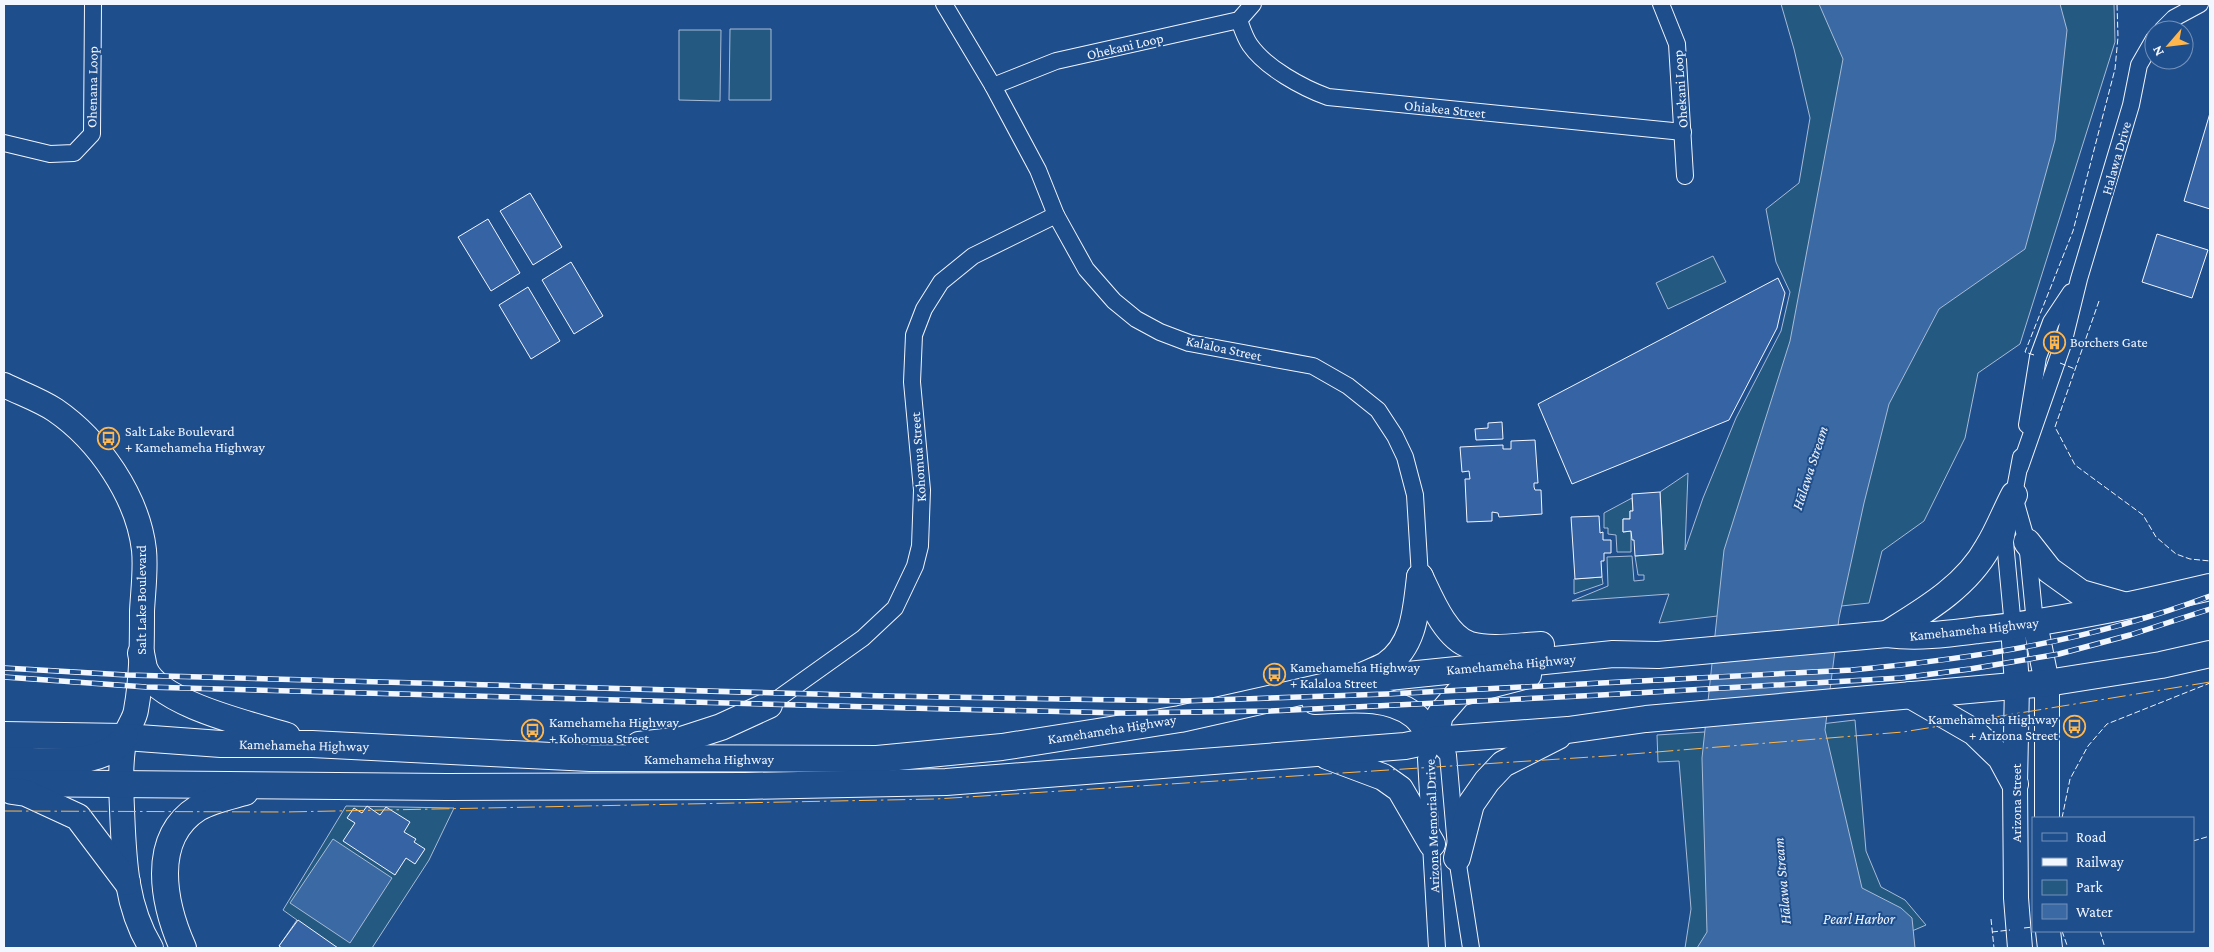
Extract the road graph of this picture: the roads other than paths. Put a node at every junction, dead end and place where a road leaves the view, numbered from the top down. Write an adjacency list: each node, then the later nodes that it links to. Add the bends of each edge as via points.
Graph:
1 (93, 4): 11 (street, Ohenana Loop, via 92,134 74,153 50,154)
2 (944, 4): 9 (street, Kalaloa Street)
3 (1253, 4): 6 (street)
4 (1662, 4): 10 (street, Ohekani Loop, via 1678,44)
5 (2200, 4): 7 (street)
6 (1239, 20): 9 (street, Ohekani Loop, via 1056,61); 10 (street, Ohiakea Street, via 1250,45 1277,70 1306,90 1328,97)
7 (2172, 20)
8 (2144, 56): 15 (street, Halawa Drive, via 2063,344 2020,468)
9 (993, 86): 13 (street, Kalaloa Street, via 1038,170)
10 (1683, 132): 12 (street, Ohekani Loop)
11 (4, 143)
12 (1685, 176)
13 (1056, 215): 17 (street, Kalaloa Street, via 1086,269 1114,301 1136,319 1189,343 1313,366 1348,386 1378,410 1405,457 1415,495); 31 (street, Kohomua Street, via 973,256 940,282 924,309 913,344 912,382 922,490 920,546 915,566 895,608 863,638)
14 (4, 385): 22 (street, Salt Lake Boulevard, via 55,410 93,443 116,473 135,515 144,550)
15 (2014, 495): 16 (street, Halawa Drive); 20 (street, Halawa Drive, via 2005,542); 21 (main road, via 1988,548 1962,581 1927,610)
16 (2027, 542): 19 (main road, via 2049,570 2081,593); 20 (street, Halawa Drive)
17 (1420, 577): 23 (main road, via 1449,630 1469,644 1496,647 1560,644); 26 (main road, via 1414,625 1402,650 1385,666)
18 (2210, 587): 19 (main road, Kamehameha Highway)
19 (2126, 606): 20 (main road, Kamehameha Highway)
20 (2024, 625): 21 (main road, Kamehameha Highway, via 1914,637); 27 (street); 28 (street, Arizona Street)
21 (1887, 634): 23 (main road, Kamehameha Highway, via 1658,655)
22 (141, 653): 34 (street, Salt Lake Boulevard, via 136,712); 36 (main road, via 149,676 178,699)
23 (1613, 654): 25 (main road, Kamehameha Highway)
24 (2210, 654): 27 (main road, Kamehameha Highway)
25 (1568, 660): 26 (main road, Kamehameha Highway); 35 (main road, via 1517,680 1459,692 1440,715)
26 (1349, 681): 30 (main road, Kamehameha Highway)
27 (2047, 683): 28 (main road, Kamehameha Highway); 45 (street)
28 (2017, 685): 29 (main road, Kamehameha Highway); 42 (street, Arizona Street)
29 (1910, 695): 32 (main road, Kamehameha Highway, via 1646,719); 42 (main road, via 1974,732 2001,758)
30 (1254, 704): 35 (main road, via 1386,701 1415,716); 38 (main road, Kamehameha Highway, via 1002,747 877,759)
31 (769, 705): 38 (main road, via 721,727 681,740 628,746)
32 (1568, 730): 35 (main road, Kamehameha Highway); 47 (main road, via 1503,764 1487,781 1471,804)
33 (4, 735): 34 (main road, Kamehameha Highway)
34 (125, 737): 36 (main road, Kamehameha Highway, via 222,744); 39 (main road, via 115,748 84,759); 41 (street, Salt Lake Boulevard)
35 (1434, 740): 37 (main road, Kamehameha Highway); 46 (street, Arizona Memorial Drive, via 1426,759); 47 (street, Arizona Memorial Drive, via 1448,755)
36 (312, 744): 38 (main road, Kamehameha Highway)
37 (1321, 754): 43 (main road, Kamehameha Highway, via 946,782 735,786); 46 (main road, via 1383,777 1400,789)
38 (590, 758)
39 (4, 760)
40 (4, 783): 41 (main road, Kamehameha Highway)
41 (121, 784): 43 (main road, Kamehameha Highway); 48 (street, Salt Lake Boulevard)
42 (2014, 784): 54 (street, Arizona Street)
43 (266, 785): 51 (main road, via 199,807 183,821 171,842 165,862 166,889 173,922)
44 (4, 789): 48 (main road, via 26,793 78,817)
45 (2047, 817)
46 (1432, 844): 52 (street, Arizona Memorial Drive)
47 (1457, 858): 53 (street, Arizona Memorial Drive)
48 (126, 882): 50 (street, Salt Lake Boulevard, via 140,930)
49 (2048, 932): 55 (street)
50 (151, 948)
51 (184, 948)
52 (1437, 948)
53 (1471, 948)
54 (2020, 948)
55 (2050, 948)

